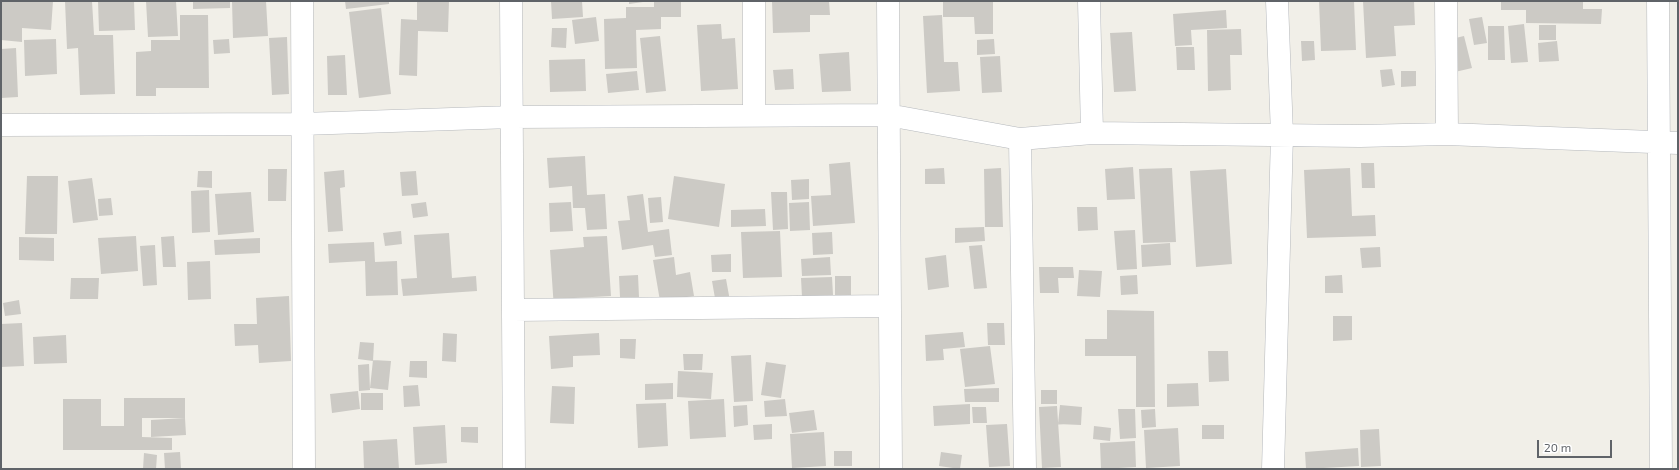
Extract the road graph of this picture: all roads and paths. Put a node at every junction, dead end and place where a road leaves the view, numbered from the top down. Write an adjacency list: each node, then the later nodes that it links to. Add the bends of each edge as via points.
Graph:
1 (302, 1): 12 (street)
2 (511, 1): 11 (street)
3 (754, 1): 9 (street)
4 (888, 1): 10 (street)
5 (1089, 1): 14 (street)
6 (1278, 1): 16 (street)
7 (1446, 1): 15 (street)
8 (1658, 1): 18 (street)
9 (754, 115): 10 (street); 11 (street)
10 (888, 115): 17 (street); 19 (street)
11 (512, 117): 12 (street); 20 (street)
12 (302, 124): 13 (street); 21 (street)
13 (1, 125)
14 (1092, 133): 16 (street); 17 (street)
15 (1447, 134): 16 (street); 18 (street)
16 (1282, 135): 25 (street)
17 (1020, 139): 24 (street)
18 (1669, 143): 26 (street)
19 (889, 306): 20 (street); 23 (street)
20 (514, 310): 22 (street)
21 (304, 469)
22 (514, 469)
23 (891, 469)
24 (1025, 469)
25 (1273, 469)
26 (1661, 469)

